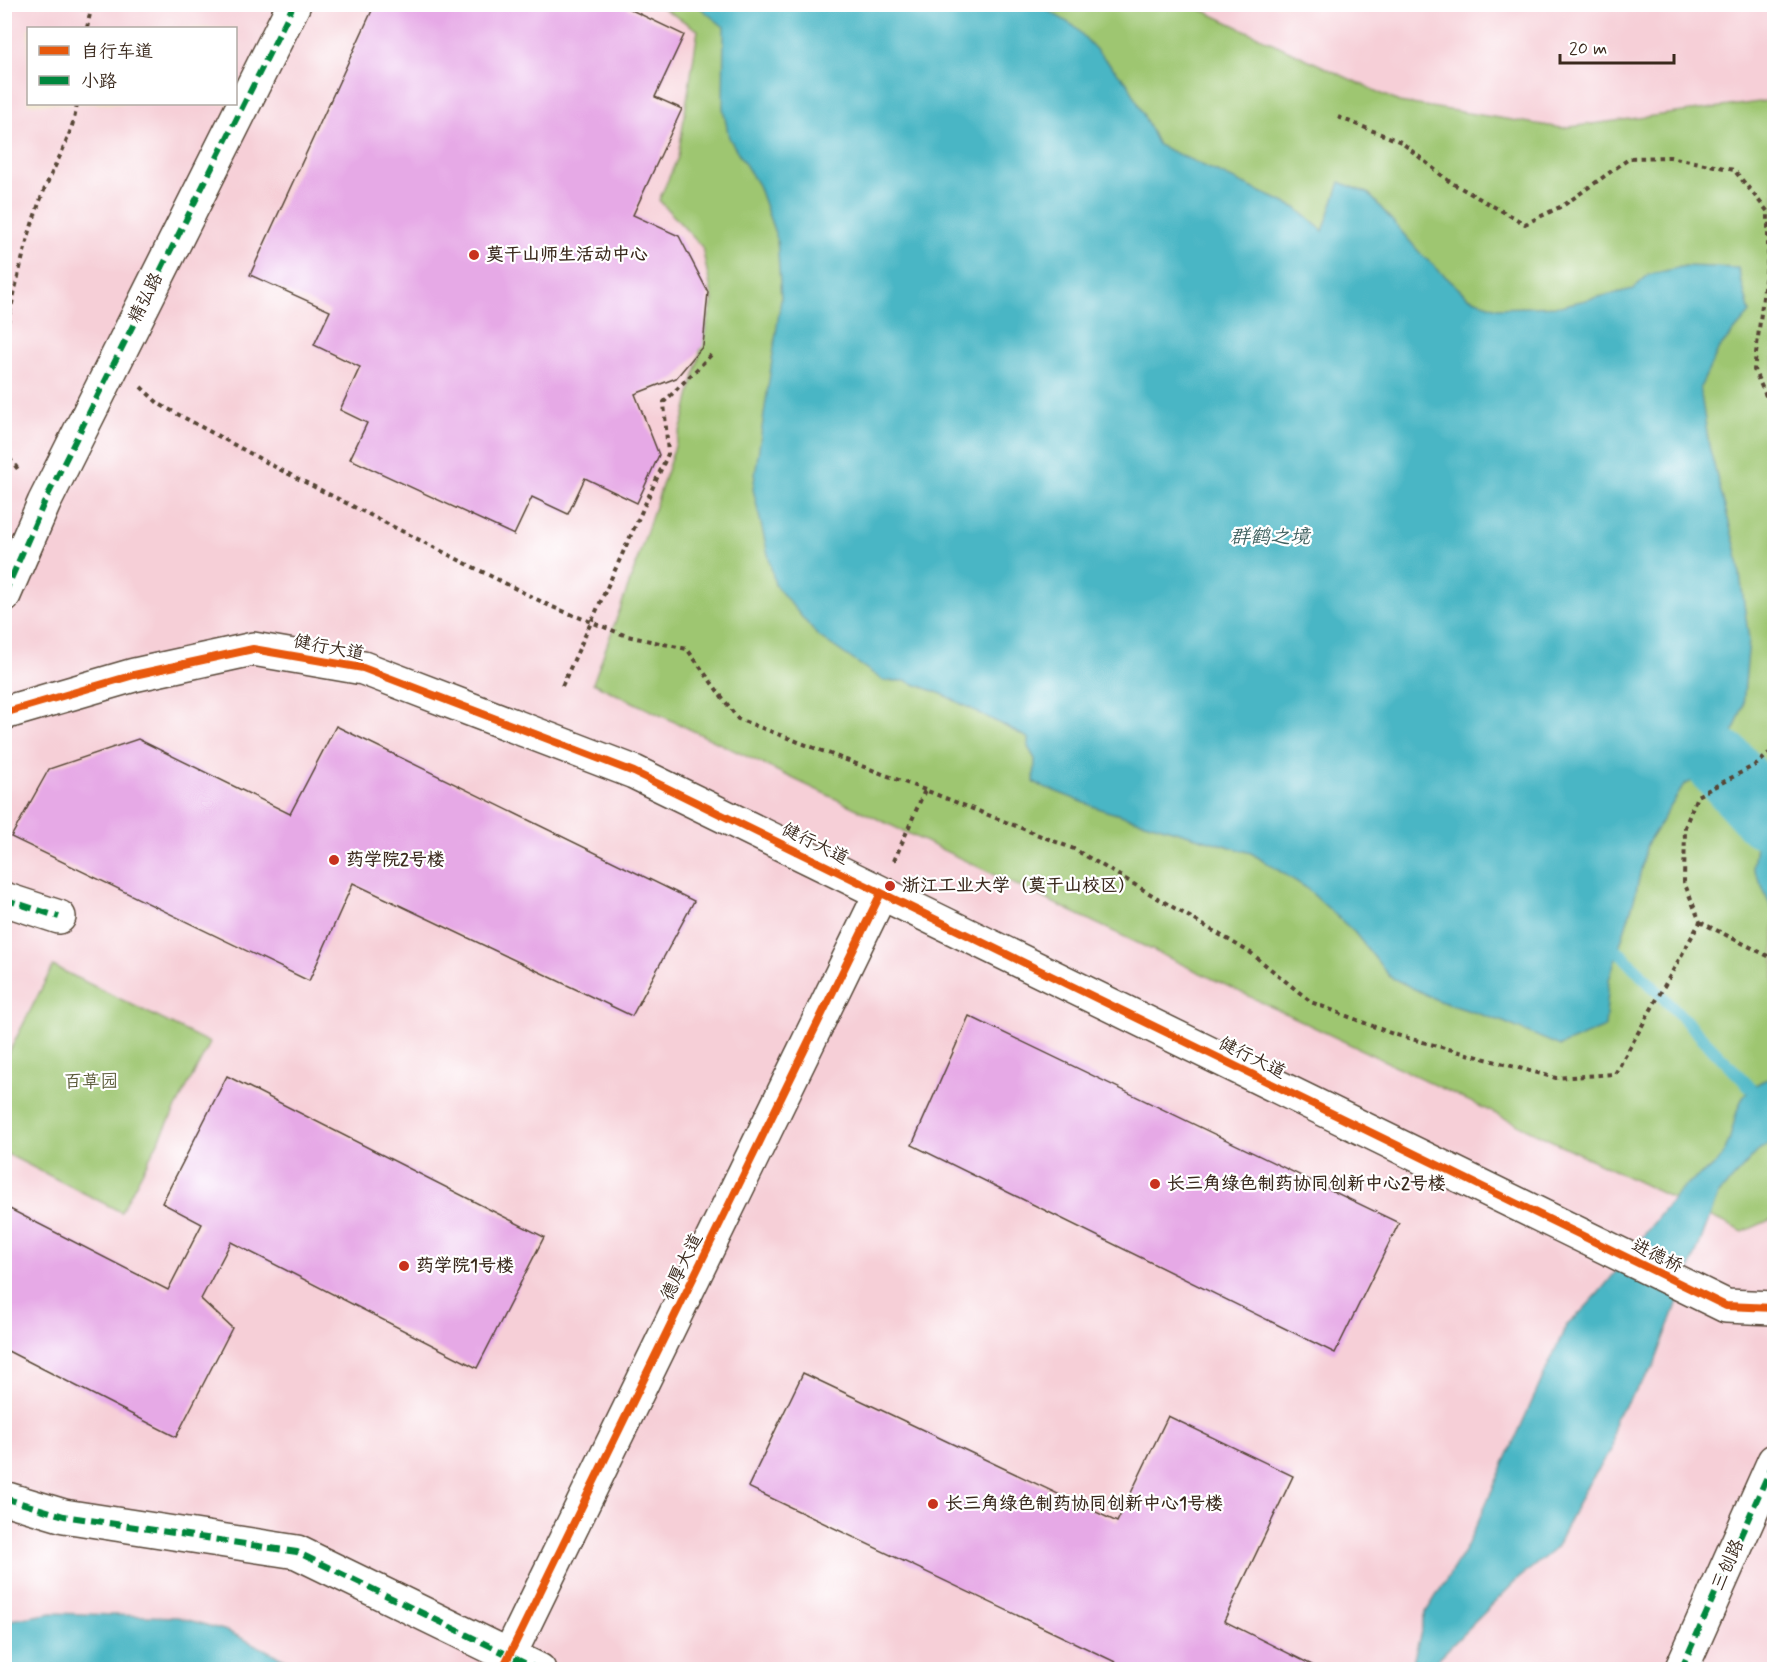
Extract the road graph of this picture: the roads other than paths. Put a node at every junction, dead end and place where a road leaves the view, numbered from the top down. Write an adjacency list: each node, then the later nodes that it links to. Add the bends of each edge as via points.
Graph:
1 (294, 4): 2 (street, 精弘路, via 44,503)
2 (4, 595)
3 (4, 713): 4 (street, 健行大道, via 134,675 253,649 363,668 634,772)
4 (881, 892): 7 (street, 健行大道); 11 (street, 德厚大道)
5 (4, 899): 6 (street)
6 (59, 916)
7 (1575, 1233): 8 (street, 进德桥, via 1726,1306)
8 (1774, 1308)
9 (1774, 1461): 13 (street, 三创路)
10 (4, 1498): 11 (street, via 64,1516 297,1552)
11 (506, 1662): 12 (street)
12 (539, 1670)
13 (1681, 1670)

